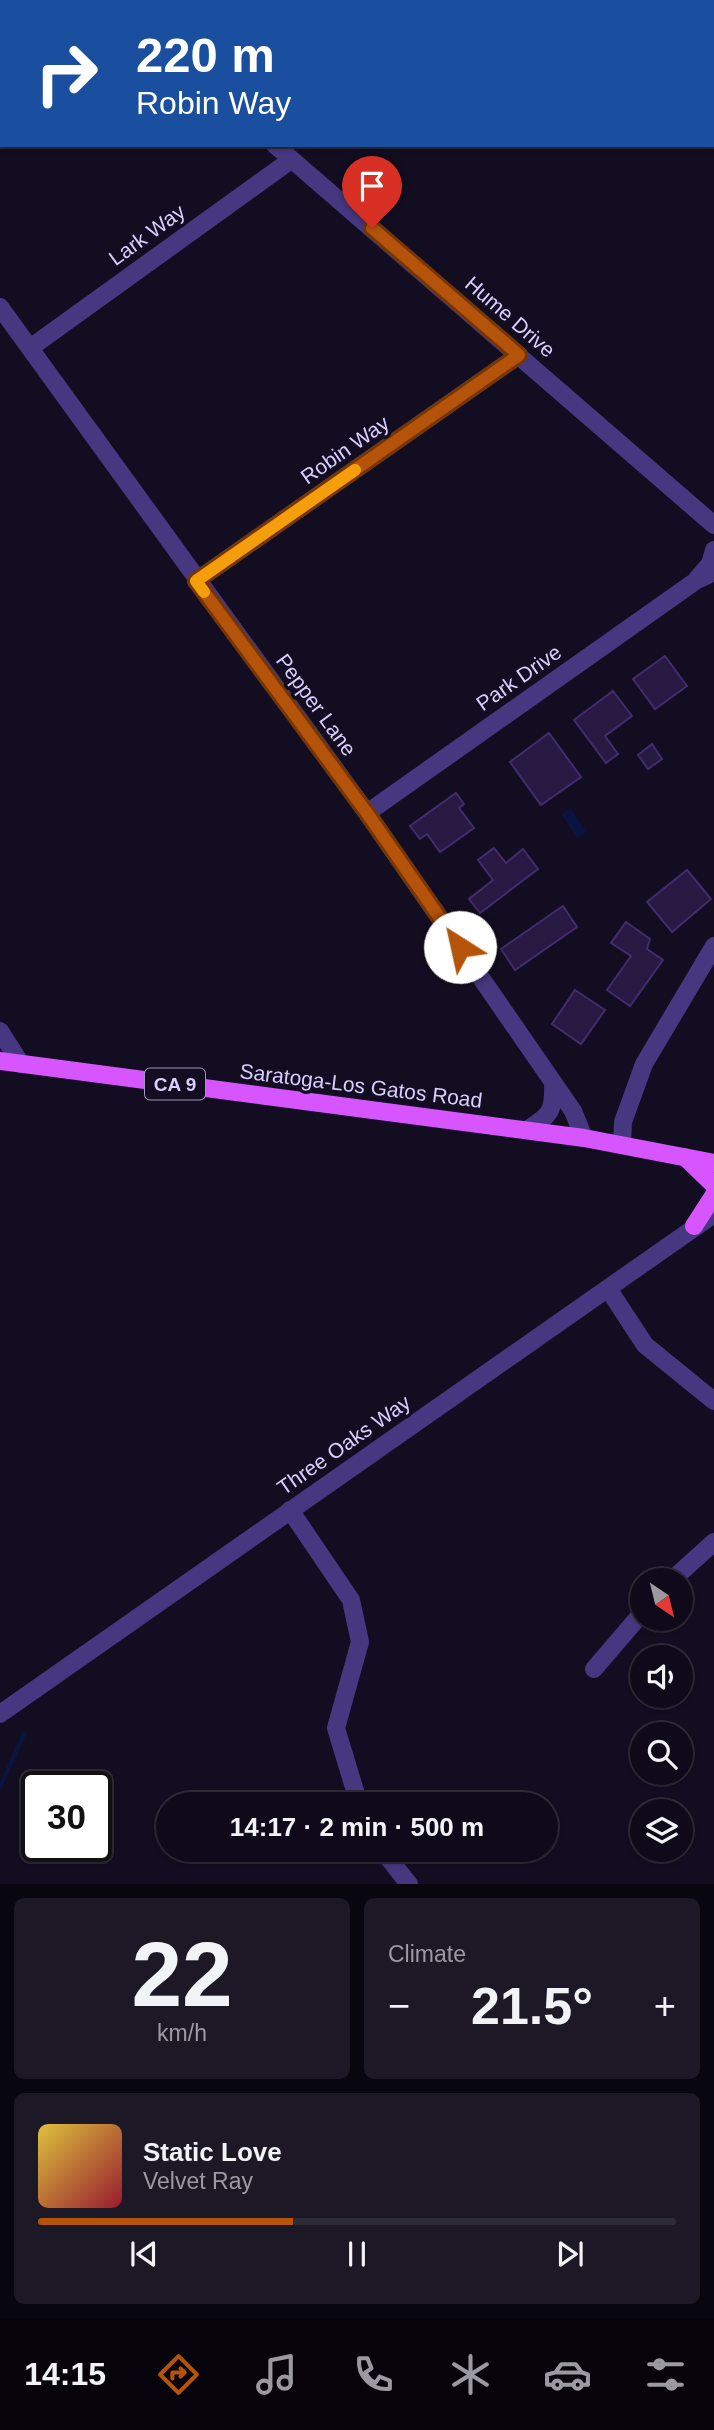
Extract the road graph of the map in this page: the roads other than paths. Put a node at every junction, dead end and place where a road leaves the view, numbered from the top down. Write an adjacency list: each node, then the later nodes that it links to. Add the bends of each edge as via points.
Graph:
1 (277, 147): 2 (street, Hume Drive)
2 (291, 160): 4 (street, Lark Way); 5 (street, Hume Drive)
3 (0, 307): 4 (street, Pepper Lane)
4 (30, 348): 10 (street, Pepper Lane)
5 (519, 355): 6 (street, Hume Drive); 10 (street, Robin Way)
6 (713, 529)
7 (714, 550): 9 (street, Park Drive)
8 (714, 572): 9 (street, Park Drive)
9 (697, 580): 11 (street, Park Drive)
10 (196, 581): 11 (street, Pepper Lane)
11 (367, 813): 16 (street, Pepper Lane)
12 (714, 946): 19 (street, via 644,1064 623,1122)
13 (0, 1031): 15 (street)
14 (0, 1061): 15 (main road, Saratoga-Los Gatos Road / CA 9)
15 (21, 1064): 17 (main road, Saratoga-Los Gatos Road / CA 9)
16 (553, 1082): 17 (street, via 547,1117); 18 (street, Pepper Lane)
17 (527, 1130): 18 (main road, Saratoga-Los Gatos Road / CA 9)
18 (584, 1138): 19 (main road, Saratoga-Los Gatos Road / CA 9)
19 (622, 1145): 20 (main road, Saratoga-Los Gatos Road / CA 9)
20 (685, 1157): 21 (main road, Saratoga-Los Gatos Road / CA 9); 22 (main road)
21 (714, 1163)
22 (714, 1185)
23 (714, 1195): 25 (main road)
24 (714, 1214): 25 (street, Three Oaks Way)
25 (694, 1226): 26 (street, Three Oaks Way)
26 (608, 1290): 27 (street, via 645,1345); 28 (street, Three Oaks Way)
27 (714, 1401)
28 (290, 1510): 33 (street, Three Oaks Way); 34 (street, via 351,1600 360,1642 336,1728)
29 (714, 1542): 30 (street)
30 (685, 1568)
31 (630, 1627): 32 (street)
32 (594, 1670)
33 (0, 1714)
34 (355, 1792)
35 (392, 1862): 36 (street)
36 (409, 1884)

